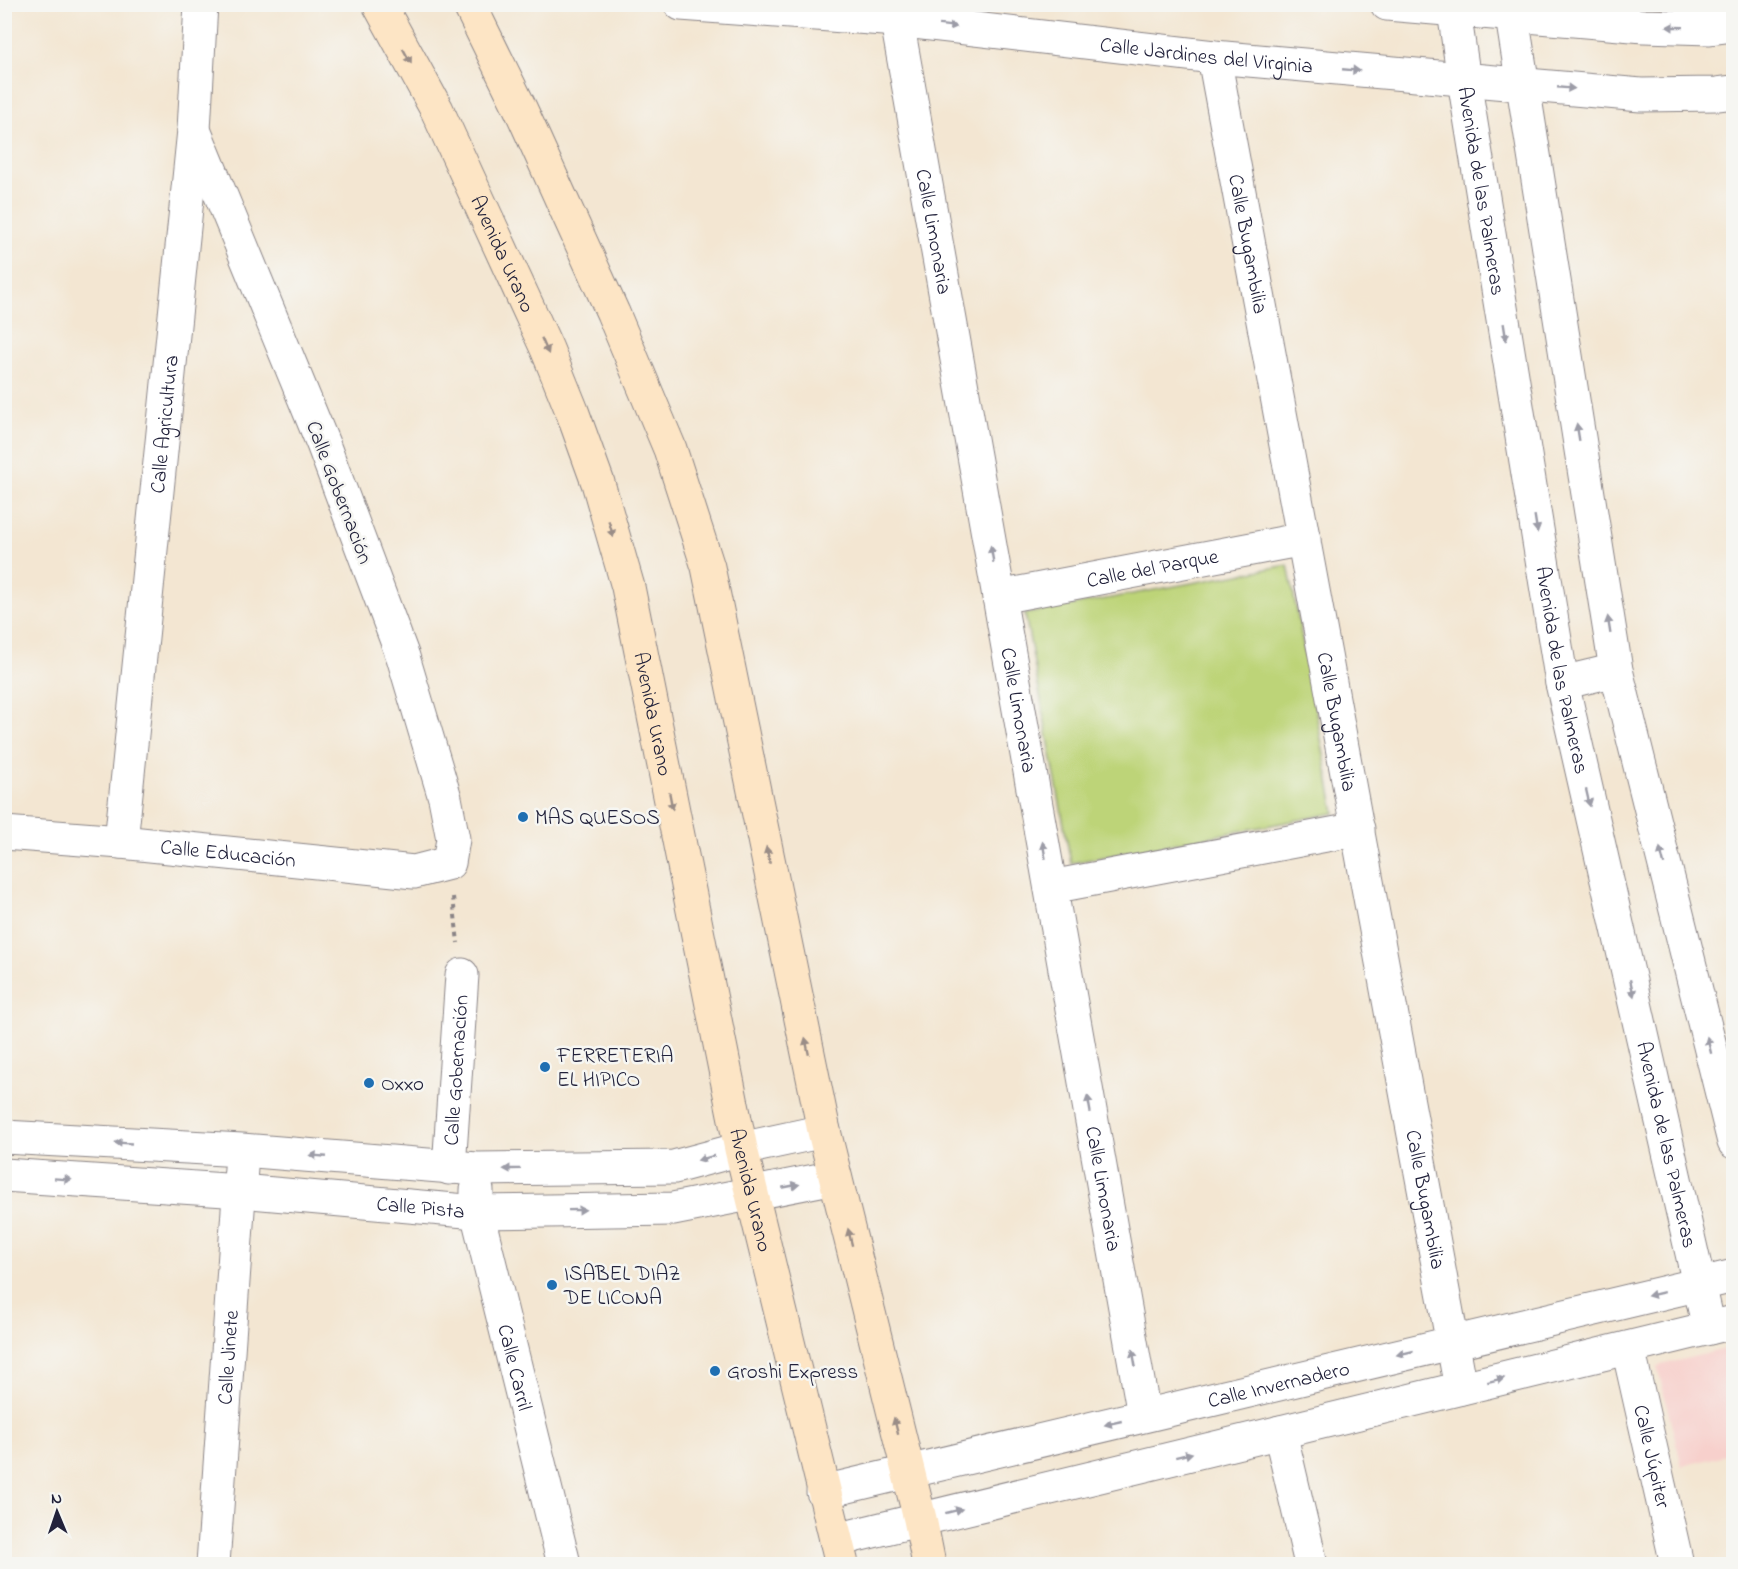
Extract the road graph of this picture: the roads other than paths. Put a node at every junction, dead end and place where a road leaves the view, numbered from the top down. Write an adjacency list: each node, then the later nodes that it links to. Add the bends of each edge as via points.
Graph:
1 (201, 4): 14 (street, Calle Agricultura)
2 (379, 4): 28 (main road, Avenida Urano, one-way to 28, via 437,110 547,350 598,483 628,587)
3 (469, 4): 25 (main road, one-way to 3, via 708,567 670,449 613,313)
4 (681, 4): 8 (street, Calle Jardines del Virginia)
5 (1387, 4): 6 (street)
6 (1454, 8): 7 (street); 11 (street, Avenida de las Palmeras)
7 (1511, 10): 9 (street, one-way to 7, via 1644,26); 12 (street)
8 (896, 12): 10 (street, Calle Jardines del Virginia, one-way to 10); 16 (street, Calle Limonaria, one-way to 8)
9 (1734, 25)
10 (1214, 57): 11 (street, Calle Jardines del Virginia, one-way to 11); 15 (street, Calle Bugambilia)
11 (1464, 80): 12 (street, Calle Jardines del Virginia); 18 (street, Avenida de las Palmeras, one-way to 18)
12 (1523, 84): 13 (street, Calle Jardines del Virginia, one-way to 13, via 1641,95); 17 (street, one-way to 12)
13 (1734, 92)
14 (194, 130): 21 (street, Calle Agricultura); 22 (street, Calle Gobernación, via 323,444 403,657 445,798 453,839)
15 (1304, 539): 16 (street, Calle del Parque); 19 (street, Calle Bugambilia)
16 (999, 597): 23 (street, Calle Limonaria, one-way to 16)
17 (1616, 670): 18 (street); 27 (street, one-way to 17)
18 (1562, 683): 37 (street, Avenida de las Palmeras, one-way to 37)
19 (1358, 829): 23 (street); 39 (street, Calle Bugambilia)
20 (4, 833): 21 (street, Calle Educación)
21 (121, 842): 22 (street, Calle Educación, via 414,872)
22 (449, 863)
23 (1050, 886): 42 (street, Calle Limonaria, one-way to 23)
24 (462, 975): 30 (street, Calle Gobernación)
25 (824, 1131): 28 (street, Calle Pista); 32 (main road)
26 (4, 1137): 29 (street, Calle Pista, one-way to 26)
27 (1734, 1143)
28 (741, 1149): 30 (street, Calle Pista, one-way to 30, via 674,1167); 34 (main road, Avenida Urano)
29 (242, 1150): 30 (street, Calle Pista, one-way to 29); 33 (street, Calle Jinete)
30 (463, 1168): 35 (street, Calle Carril)
31 (4, 1175): 33 (street, Calle Pista, one-way to 33)
32 (835, 1177): 34 (street, Calle Pista, one-way to 32); 44 (main road, one-way to 32)
33 (240, 1191): 35 (street, Calle Pista); 48 (street, Calle Jinete)
34 (752, 1193): 35 (street, Calle Pista, one-way to 34, via 673,1209); 45 (main road, Avenida Urano)
35 (477, 1212): 49 (street, Calle Carril)
36 (1734, 1276): 37 (street, Calle Invernadero)
37 (1700, 1284): 38 (street, Avenida de las Palmeras); 39 (street, Calle Invernadero, one-way to 39)
38 (1721, 1325): 40 (street)
39 (1452, 1342): 41 (street, Calle Bugambilia); 42 (street, Calle Invernadero, one-way to 42)
40 (1628, 1348): 41 (street, one-way to 40); 52 (street, Calle Júpiter)
41 (1461, 1388): 43 (street)
42 (1144, 1415): 44 (street, Calle Invernadero, one-way to 44)
43 (1280, 1432): 46 (street, one-way to 43); 51 (street)
44 (907, 1472): 45 (street, Calle Invernadero); 46 (main road)
45 (824, 1492): 47 (main road, Avenida Urano)
46 (920, 1519): 47 (street); 50 (main road)
47 (839, 1552)
48 (213, 1564)
49 (564, 1564)
50 (929, 1564)
51 (1311, 1564)
52 (1677, 1564)

